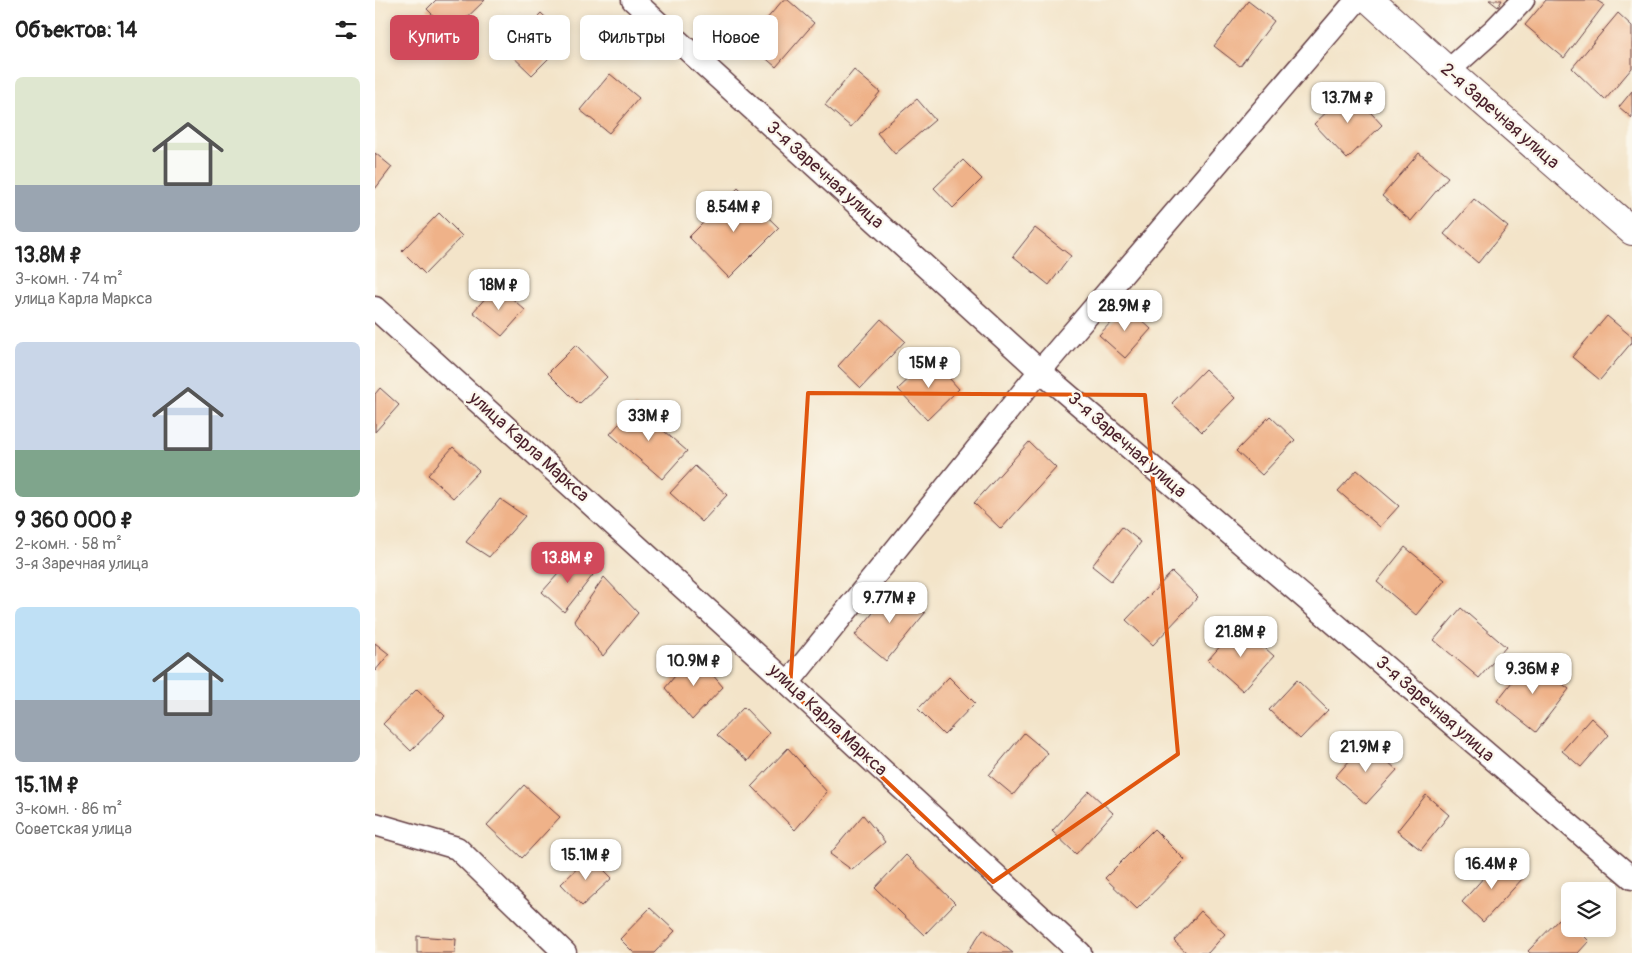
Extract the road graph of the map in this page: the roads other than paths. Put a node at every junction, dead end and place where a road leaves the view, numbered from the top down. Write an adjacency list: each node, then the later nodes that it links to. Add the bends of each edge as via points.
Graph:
1 (633, 0): 8 (street, 3-я Заречная улица)
2 (1357, 0): 8 (street)
3 (1370, 0): 5 (main road, 2-я Заречная улица)
4 (1523, 0): 5 (street)
5 (1447, 71): 6 (main road, 2-я Заречная улица)
6 (1632, 231)
7 (375, 308): 9 (street, улица Карла Маркса)
8 (1040, 371): 9 (street); 11 (street, 3-я Заречная улица)
9 (788, 683): 13 (street, улица Карла Маркса)
10 (375, 824): 12 (street, via 457,848)
11 (1632, 878)
12 (565, 953)
13 (1080, 953)

